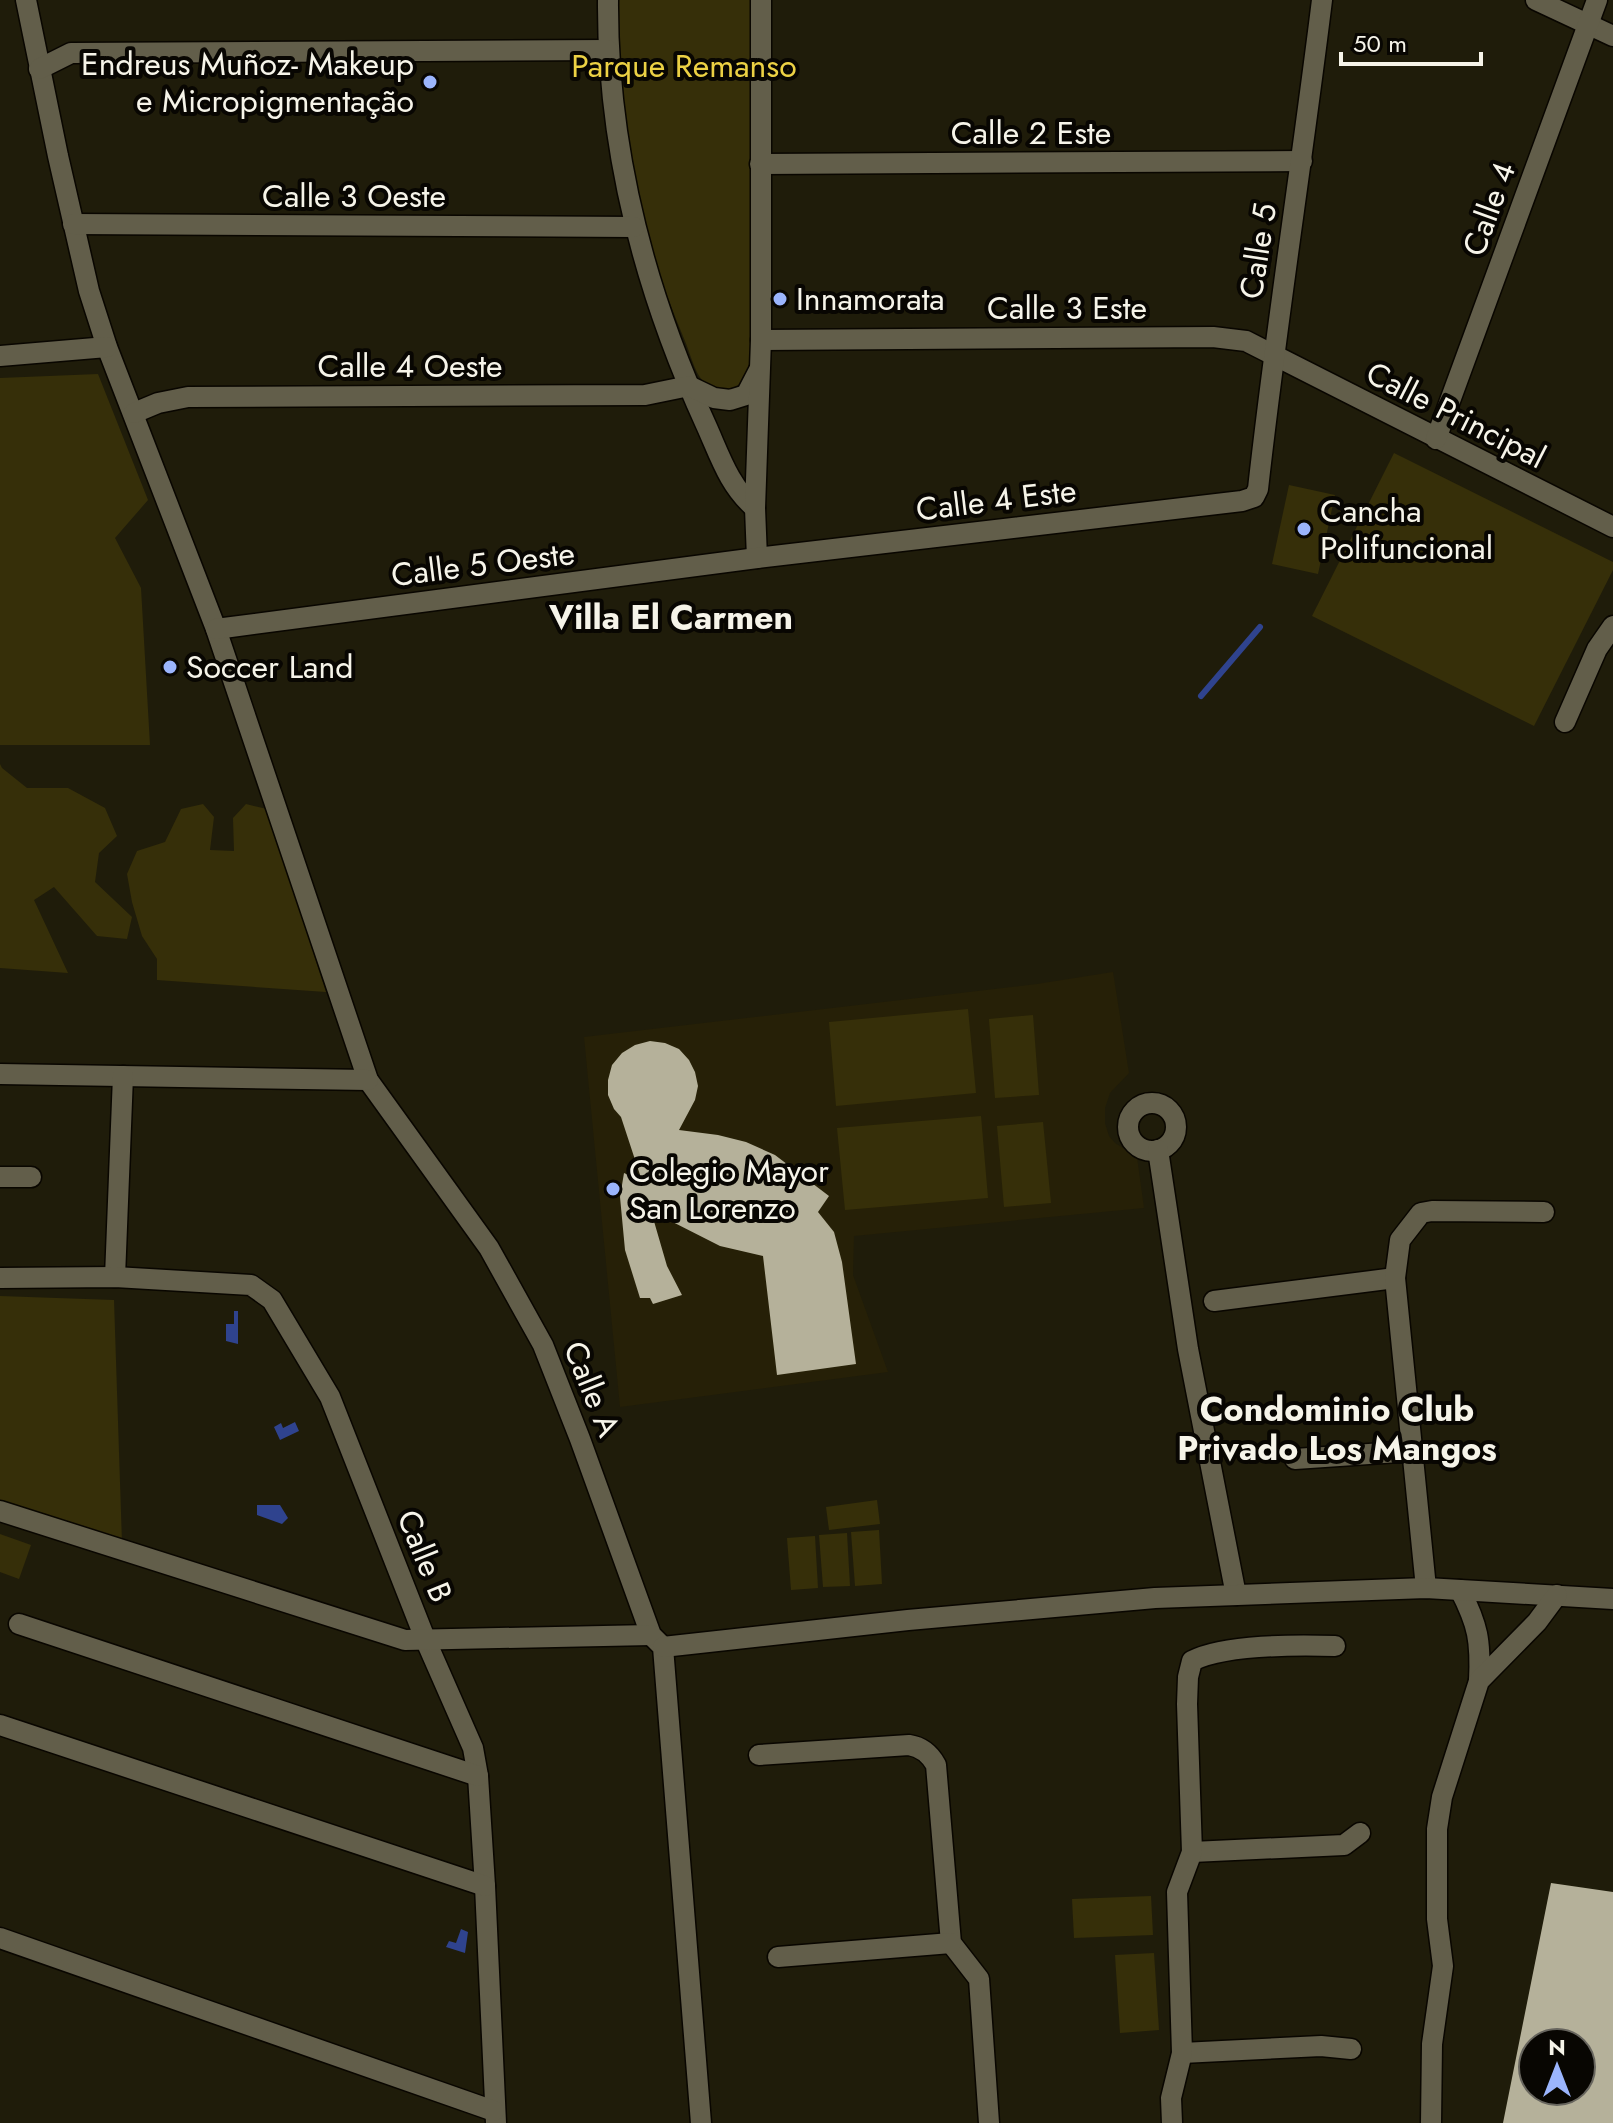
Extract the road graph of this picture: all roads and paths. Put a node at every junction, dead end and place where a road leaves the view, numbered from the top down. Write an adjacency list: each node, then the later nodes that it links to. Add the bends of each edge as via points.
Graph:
1 (26, 0): 10 (street, Calle A)
2 (608, 0): 9 (street)
3 (761, 0): 12 (street)
4 (1322, 0): 11 (street, Calle 5)
5 (1536, 0): 7 (street)
6 (1597, 0): 7 (street, Calle 4)
7 (1589, 25): 8 (street); 22 (street, Calle 4)
8 (1613, 36)
9 (608, 50): 10 (street, via 71,53); 14 (street)
10 (39, 69): 13 (street, Calle A)
11 (1302, 161): 12 (street, Calle 2 Este); 17 (street, Calle 5)
12 (760, 164): 15 (street)
13 (73, 224): 14 (street, Calle 3 Oeste); 16 (street, Calle A)
14 (634, 227): 20 (street)
15 (761, 340): 17 (street, Calle 3 Este, via 1213,337 1246,341); 19 (street)
16 (107, 347): 18 (street); 21 (street, Calle A)
17 (1273, 355): 22 (street, Calle Principal); 23 (street, Calle 5, via 1257,494)
18 (0, 356)
19 (759, 370): 20 (street, via 746,395 730,400); 24 (street)
20 (689, 386): 21 (street, Calle 4 Oeste, via 645,395 188,397); 24 (street, via 733,485)
21 (134, 413): 28 (street, Calle A)
22 (1436, 439): 25 (street, Calle Principal)
23 (1242, 501): 26 (street, Calle 4 Este)
24 (755, 508): 26 (street)
25 (1613, 527)
26 (757, 558): 28 (street, Calle 5 Oeste)
27 (1613, 626): 29 (street, via 1597,649)
28 (216, 629): 32 (street, Calle A)
29 (1565, 722)
30 (0, 1074): 31 (street)
31 (123, 1076): 32 (street); 37 (street)
32 (368, 1080): 51 (street, Calle A, via 489,1248 543,1345)
33 (1158, 1150): 46 (street, via 1188,1349)
34 (0, 1177): 35 (street)
35 (31, 1177)
36 (1544, 1212): 39 (street, via 1421,1213 1400,1240)
37 (115, 1277): 38 (street, Calle B); 50 (street, Calle B, via 251,1285 272,1300 330,1397)
38 (0, 1278)
39 (1395, 1278): 40 (street); 41 (street)
40 (1214, 1301)
41 (1413, 1451): 42 (street); 44 (street)
42 (1295, 1459)
43 (0, 1511): 50 (street, via 384,1634)
44 (1426, 1588): 45 (street); 46 (street)
45 (1460, 1590): 47 (street); 53 (street, via 1481,1646)
46 (1236, 1595): 51 (street)
47 (1557, 1595): 48 (street); 53 (street)
48 (1613, 1599)
49 (19, 1624): 56 (street)
50 (426, 1641): 51 (street); 56 (street, Calle B, via 473,1748)
51 (657, 1641): 66 (street, Calle A)
52 (1335, 1646): 58 (street, via 1233,1650 1192,1661 1187,1704)
53 (1479, 1681): 69 (street, via 1449,1769 1437,1829 1443,1966 1432,2044)
54 (0, 1725): 59 (street)
55 (759, 1755): 61 (street, via 909,1745 931,1757 936,1765)
56 (478, 1776): 59 (street, Calle B)
57 (1360, 1833): 58 (street, via 1344,1845)
58 (1192, 1852): 64 (street, via 1177,1892)
59 (485, 1886): 65 (street, Calle B)
60 (0, 1938): 65 (street)
61 (951, 1943): 62 (street); 67 (street, via 979,1979)
62 (778, 1957)
63 (1351, 2049): 64 (street)
64 (1182, 2053): 68 (street, via 1171,2098)
65 (495, 2117)
66 (701, 2123)
67 (989, 2123)
68 (1172, 2123)
69 (1431, 2123)

